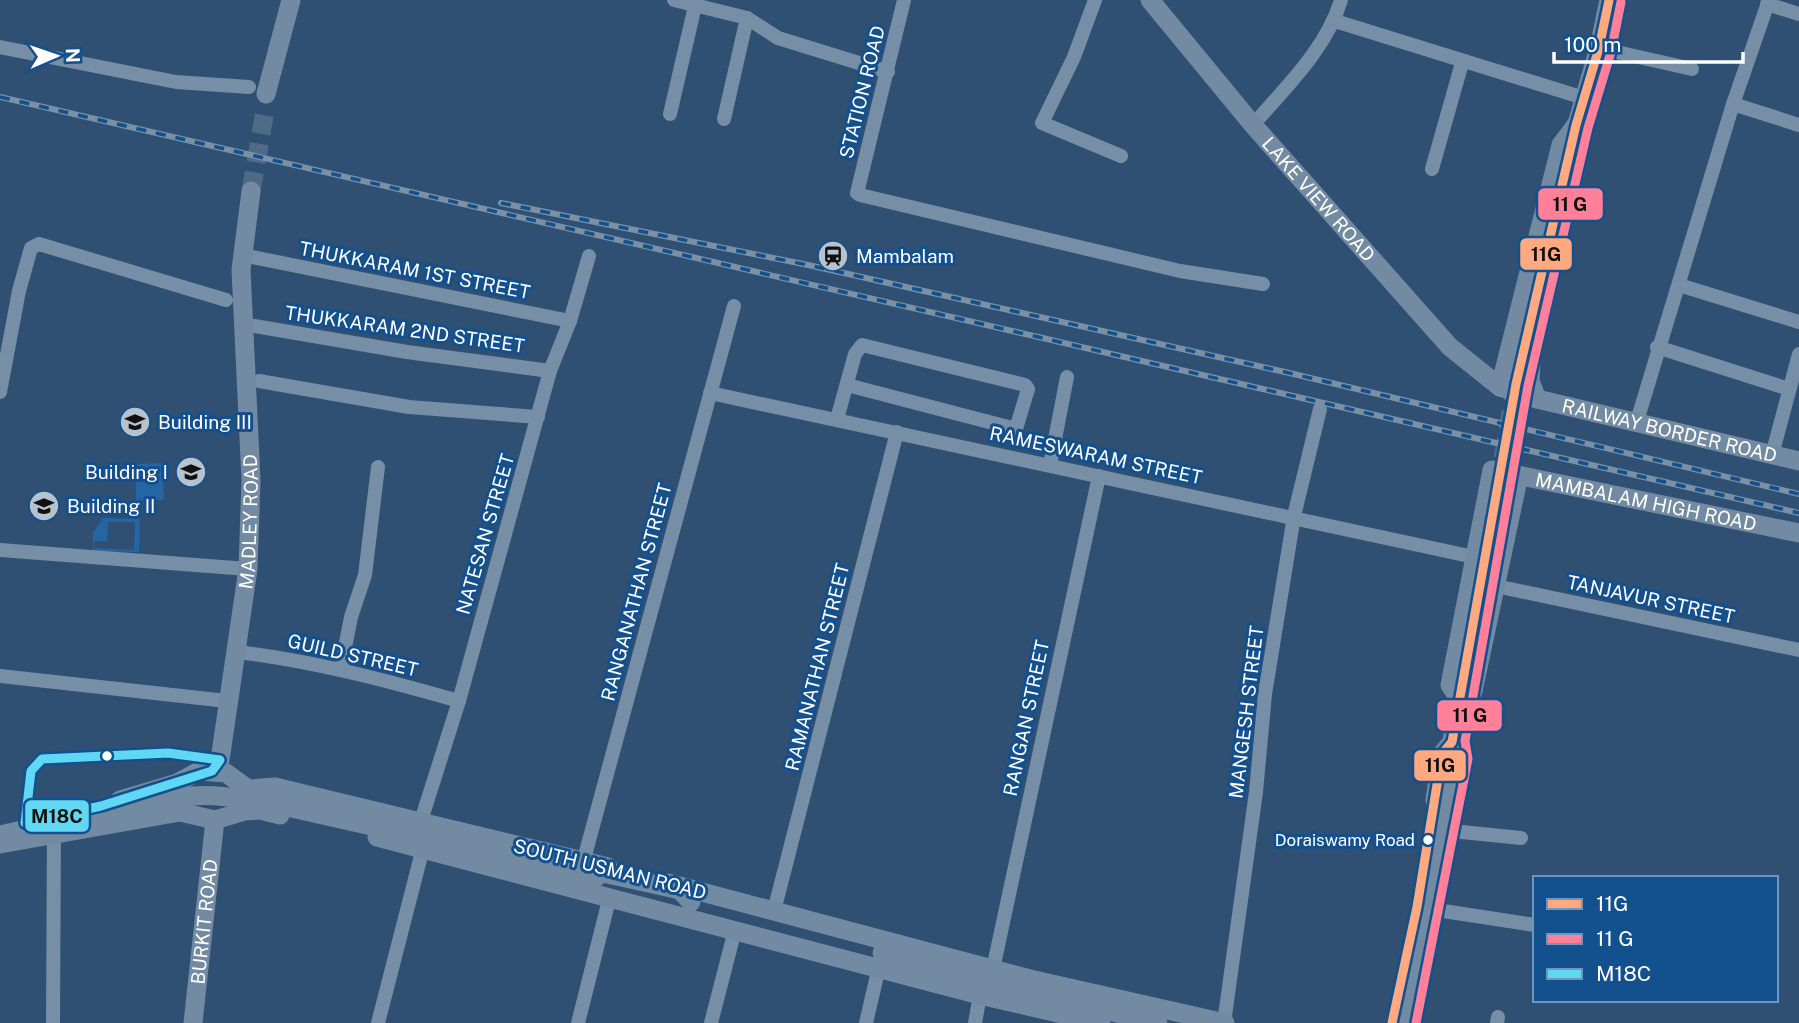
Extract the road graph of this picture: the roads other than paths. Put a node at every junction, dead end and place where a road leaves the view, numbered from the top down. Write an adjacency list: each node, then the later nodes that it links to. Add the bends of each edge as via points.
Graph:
1 (291, 0): 18 (street)
2 (674, 0): 9 (street)
3 (904, 0): 17 (street, STATION ROAD)
4 (1095, 0): 27 (street, via 1042,123)
5 (1150, 0): 23 (street, LAKE VIEW ROAD)
6 (1341, 0): 12 (street)
7 (1609, 0): 14 (street)
8 (1768, 2): 10 (street); 20 (street)
9 (695, 6): 11 (street); 21 (street)
10 (1799, 14)
11 (747, 18): 17 (street, via 778,38); 22 (street)
12 (1335, 22): 15 (street); 23 (street)
13 (0, 47): 18 (street)
14 (1599, 48): 16 (street); 19 (street)
15 (1462, 63): 19 (street); 28 (street)
16 (1692, 69)
17 (888, 72): 32 (street, STATION ROAD, via 857,192 865,197 1180,271)
18 (262, 98)
19 (1584, 98): 24 (street)
20 (1733, 104): 25 (street); 33 (street)
21 (670, 114)
22 (724, 119)
23 (1253, 125): 45 (street, LAKE VIEW ROAD, via 1450,347)
24 (1576, 125): 26 (street); 45 (street, via 1561,145); 49 (street, via 1580,150 1531,361 1530,381)
25 (1799, 125)
26 (1570, 147)
27 (1121, 156)
28 (1432, 169)
29 (251, 191): 31 (street, MADLEY ROAD)
30 (589, 256): 36 (street, NATESAN STREET)
31 (247, 263): 36 (street, THUKKARAM 1ST STREET); 65 (street, MADLEY ROAD)
32 (1263, 284)
33 (1679, 285): 37 (street); 39 (street)
34 (226, 300): 47 (street, via 39,244 31,247)
35 (734, 306): 48 (street, RANGANATHAN STREET)
36 (570, 321): 41 (street, NATESAN STREET)
37 (1799, 322)
38 (254, 326): 41 (street, THUKKARAM 2ND STREET)
39 (1657, 347): 46 (street); 53 (street)
40 (1799, 354): 46 (street)
41 (550, 371): 51 (street, NATESAN STREET)
42 (1068, 377): 57 (street)
43 (259, 381): 51 (street, via 409,407)
44 (847, 385): 44 (street, via 862,345 1028,389 1016,429); 52 (street)
45 (1500, 387): 49 (street, RAILWAY BORDER ROAD)
46 (1789, 389): 55 (street)
47 (0, 391)
48 (710, 393): 52 (street, RAMESWARAM STREET); 91 (street, RANGANATHAN STREET)
49 (1537, 399): 53 (street, RAILWAY BORDER ROAD)
50 (1320, 409): 61 (street, MANGESH STREET)
51 (538, 417): 74 (street, NATESAN STREET)
52 (837, 419): 54 (street, RAMESWARAM STREET)
53 (1637, 421): 55 (street, RAILWAY BORDER ROAD)
54 (897, 432): 57 (street, RAMESWARAM STREET); 96 (street, RAMANATHAN STREET)
55 (1772, 455): 56 (street, RAILWAY BORDER ROAD)
56 (1799, 461)
57 (1050, 465): 59 (street, RAMESWARAM STREET)
58 (378, 467): 69 (street, via 365,575)
59 (1099, 475): 61 (street, RAMESWARAM STREET); 101 (street, RANGAN STREET)
60 (1519, 475): 62 (street, MAMBALAM HIGH ROAD); 64 (street, MAMBALAM HIGH ROAD, via 1492,470); 66 (street)
61 (1294, 516): 64 (street, RAMESWARAM STREET); 112 (street, MANGESH STREET, via 1265,694)
62 (1799, 533)
63 (0, 550): 65 (street)
64 (1474, 557): 72 (street, via 1450,685)
65 (248, 569): 68 (street, MADLEY ROAD)
66 (1496, 586): 67 (street, TANJAVUR STREET); 72 (street, via 1473,691)
67 (1799, 650)
68 (237, 652): 69 (street, GUILD STREET); 73 (street, MADLEY ROAD)
69 (341, 668): 74 (street, GUILD STREET)
70 (0, 676): 73 (street)
71 (1462, 677): 72 (street)
72 (1459, 698): 75 (street)
73 (228, 701): 76 (street, MADLEY ROAD, via 220,760)
74 (458, 701): 83 (street, NATESAN STREET)
75 (1452, 741): 86 (street, via 1456,757); 95 (street, via 1442,754)
76 (212, 771): 77 (street, via 192,773); 79 (street, via 226,773)
77 (177, 783): 81 (street); 84 (street)
78 (275, 787): 79 (street, SOUTH USMAN ROAD); 83 (street, SOUTH USMAN ROAD); 94 (street, bridge, via 280,795 332,809 680,890)
79 (247, 789): 80 (street)
80 (244, 811): 82 (street, SOUTH USMAN ROAD); 90 (street, SOUTH USMAN ROAD, via 260,810)
81 (180, 812): 82 (street); 84 (street)
82 (215, 820): 104 (street, BURKIT ROAD)
83 (421, 824): 91 (street, SOUTH USMAN ROAD)
84 (55, 826): 85 (street); 89 (street); 103 (street)
85 (0, 827)
86 (1442, 830): 88 (street); 95 (street)
87 (0, 835): 94 (street, SOUTH USMAN ROAD, bridge, via 192,796 274,804)
88 (1521, 838)
89 (0, 844)
90 (423, 848): 92 (street, SOUTH USMAN ROAD); 105 (street)
91 (583, 860): 92 (street, RANGANATHAN STREET); 96 (street, SOUTH USMAN ROAD)
92 (576, 888): 93 (street, SOUTH USMAN ROAD)
93 (610, 896): 98 (street, SOUTH USMAN ROAD); 106 (street)
94 (691, 902): 101 (street)
95 (1422, 908): 97 (street); 113 (street); 114 (street)
96 (774, 911): 101 (street, SOUTH USMAN ROAD)
97 (1533, 925)
98 (735, 930): 99 (street, SOUTH USMAN ROAD); 107 (street)
99 (766, 938): 100 (street, SOUTH USMAN ROAD); 102 (street, via 775,935 796,940 990,992)
100 (879, 967): 101 (street, SOUTH USMAN ROAD); 108 (street)
101 (985, 981): 102 (street, bridge); 109 (street, RANGAN STREET); 110 (street, SOUTH USMAN ROAD); 112 (street, SOUTH USMAN ROAD)
102 (1009, 987): 111 (street, bridge)
103 (53, 1023)
104 (193, 1023)
105 (378, 1023)
106 (578, 1023)
107 (711, 1023)
108 (866, 1023)
109 (975, 1023)
110 (1101, 1023)
111 (1158, 1023)
112 (1224, 1023)
113 (1392, 1023)
114 (1403, 1023)

